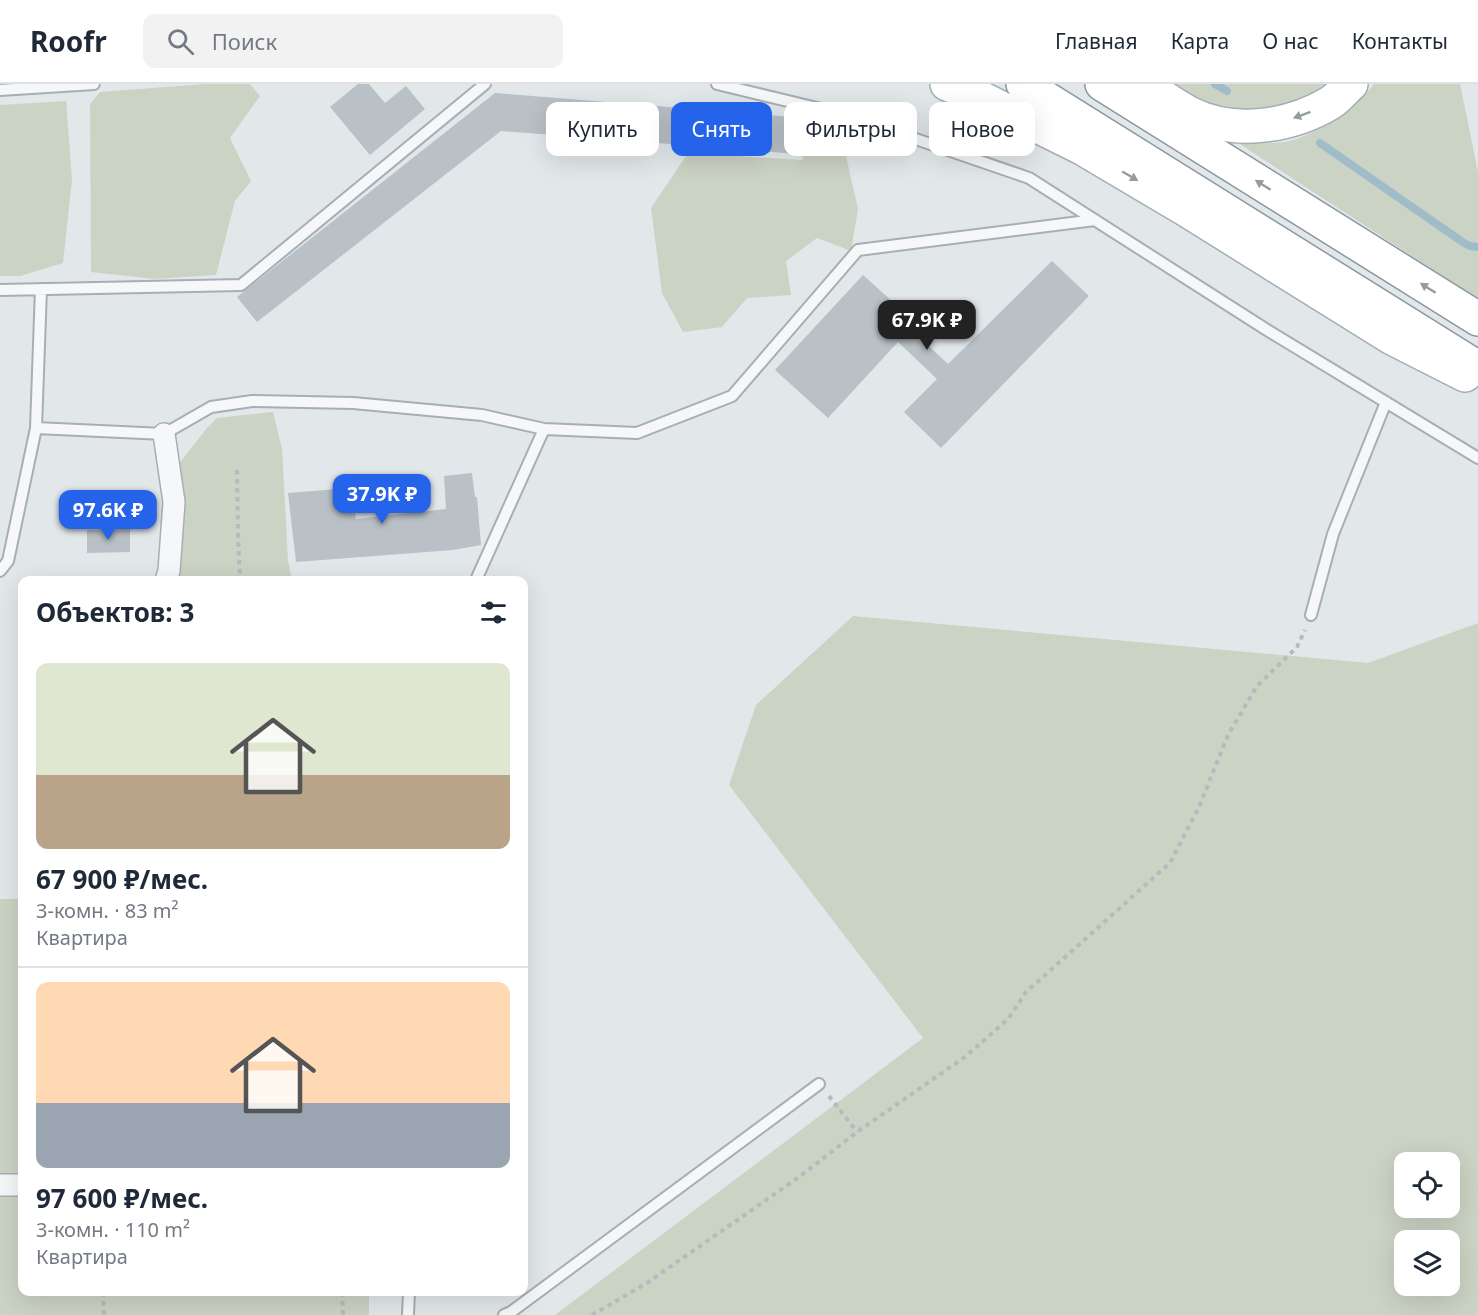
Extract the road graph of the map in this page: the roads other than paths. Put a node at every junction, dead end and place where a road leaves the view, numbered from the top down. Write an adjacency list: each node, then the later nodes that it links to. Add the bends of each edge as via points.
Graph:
1 (94, 84): 9 (lane)
2 (485, 84): 11 (lane, via 241,285)
3 (717, 84): 10 (lane, via 846,116 1029,178)
4 (947, 84): 15 (main road, one-way to 15, via 1082,148 1392,338)
5 (1023, 84): 14 (main road)
6 (1102, 84): 13 (main road, one-way to 6)
7 (1144, 84): 8 (main road, one-way to 7, via 1332,102 1308,114 1265,125 1240,126 1191,114)
8 (1351, 84)
9 (0, 90)
10 (1095, 220): 16 (lane); 18 (lane, via 858,250 732,396 637,433)
11 (41, 289): 12 (lane); 17 (lane)
12 (0, 290)
13 (1478, 320)
14 (1478, 368)
15 (1478, 381)
16 (1386, 402): 20 (lane); 24 (lane, via 1333,534)
17 (36, 428): 19 (lane); 21 (lane, via 8,561)
18 (544, 429): 19 (lane, via 482,415 353,403 252,400 211,407); 23 (lane)
19 (164, 434): 22 (street, via 174,502)
20 (1478, 458)
21 (0, 571)
22 (167, 576)
23 (478, 576)
24 (1311, 615)
25 (819, 1084): 30 (lane)
26 (0, 1185): 27 (street)
27 (18, 1185)
28 (409, 1296): 29 (lane)
29 (408, 1315)
30 (504, 1315)

